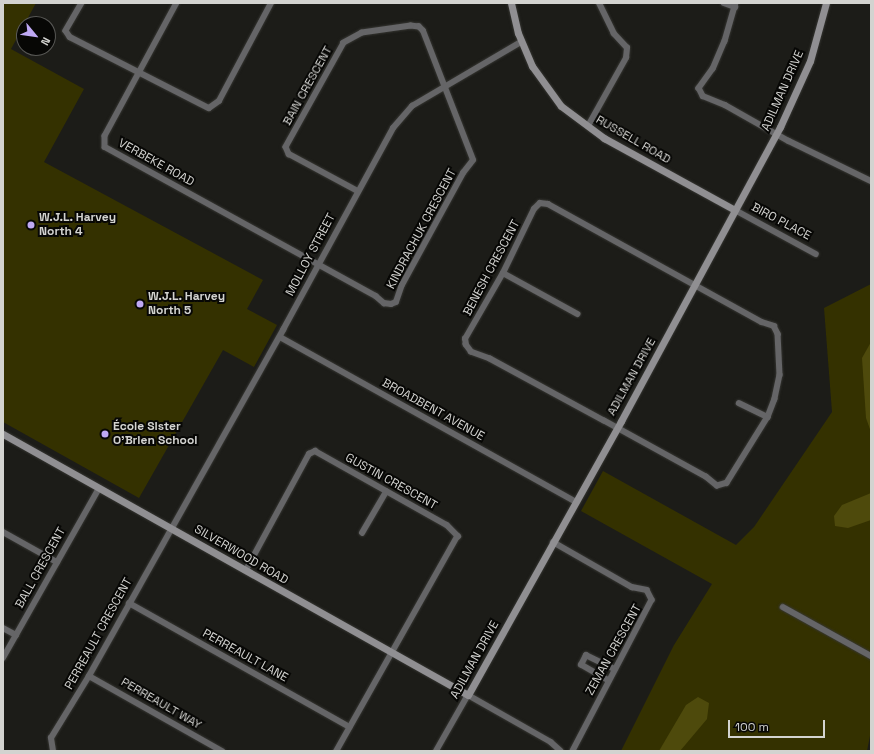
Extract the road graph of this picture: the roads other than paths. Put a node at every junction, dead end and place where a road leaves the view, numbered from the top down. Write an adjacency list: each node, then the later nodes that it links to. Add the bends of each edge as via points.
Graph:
1 (82, 3): 10 (street, via 66,31 70,37)
2 (177, 3): 10 (street, VERBEKE ROAD)
3 (271, 3): 10 (street, via 214,106 204,108)
4 (511, 3): 9 (street, RUSSELL ROAD)
5 (599, 3): 12 (street, via 614,34 627,48 626,58)
6 (724, 3): 8 (street)
7 (826, 3): 13 (street, ADILMAN DRIVE, via 810,61)
8 (735, 5): 13 (street, via 725,41 700,88 703,96)
9 (521, 42): 11 (street, MOLLOY STREET); 12 (street, RUSSELL ROAD, via 532,66 561,106)
10 (139, 73): 18 (street, VERBEKE ROAD, via 105,136 105,147)
11 (444, 87): 15 (street, MOLLOY STREET, via 412,106 403,116); 15 (street, BAIN CRESCENT, via 423,31 419,27 362,33 344,43 286,147 289,154); 18 (street, KINDRACHUK CRESCENT, via 473,160 459,180 402,284 396,302 384,303)
12 (588, 126): 16 (street, RUSSELL ROAD, via 604,138)
13 (776, 133): 14 (street); 16 (street, ADILMAN DRIVE)
14 (871, 181)
15 (358, 191): 18 (street, MOLLOY STREET)
16 (735, 210): 17 (street, BIRO PLACE); 20 (street, ADILMAN DRIVE)
17 (816, 254)
18 (319, 264): 22 (street, MOLLOY STREET)
19 (503, 273): 20 (street, BENESH CRESCENT, via 534,209 540,204 548,204); 21 (street); 25 (street, BENESH CRESCENT, via 465,339 471,352 490,359)
20 (695, 285): 24 (street, BENESH CRESCENT, via 774,326 778,334 780,375); 25 (street, ADILMAN DRIVE)
21 (578, 314)
22 (280, 337): 29 (street, BROADBENT AVENUE); 30 (street, MOLLOY STREET)
23 (739, 403): 24 (street)
24 (768, 417): 25 (street, via 728,483 717,486)
25 (617, 428): 29 (street, ADILMAN DRIVE)
26 (3, 434): 27 (street, SILVERWOOD ROAD)
27 (98, 488): 30 (street, SILVERWOOD ROAD); 34 (street, BALL CRESCENT)
28 (386, 492): 32 (street); 35 (street, GUSTIN CRESCENT, via 315,451 309,454); 40 (street, GUSTIN CRESCENT, via 447,525 458,536)
29 (576, 502): 33 (street, ADILMAN DRIVE)
30 (172, 528): 35 (street, SILVERWOOD ROAD); 36 (street, PERREAULT CRESCENT)
31 (3, 532): 34 (street)
32 (362, 533)
33 (554, 542): 43 (street, ZEMAN CRESCENT, via 632,587 643,588 651,596 651,605); 46 (street, ADILMAN DRIVE)
34 (57, 562): 39 (street, BALL CRESCENT)
35 (246, 570): 40 (street, SILVERWOOD ROAD)
36 (130, 603): 44 (street, PERREAULT CRESCENT); 47 (street, PERREAULT LANE)
37 (783, 607): 41 (street)
38 (3, 628): 39 (street)
39 (16, 635): 42 (street, BALL CRESCENT)
40 (392, 652): 46 (street, SILVERWOOD ROAD); 47 (street)
41 (871, 656)
42 (3, 658)
43 (615, 669): 45 (street, ZEMAN CRESCENT); 45 (street, via 586,655 581,665)
44 (89, 676): 48 (street, PERREAULT CRESCENT, via 51,738); 49 (street, PERREAULT WAY)
45 (609, 681): 53 (street, ZEMAN CRESCENT, via 580,735 578,747)
46 (468, 695): 51 (street, ADILMAN DRIVE); 52 (street, via 551,742)
47 (350, 727): 50 (street)
48 (53, 751)
49 (222, 751)
50 (337, 751)
51 (436, 751)
52 (561, 751)
53 (573, 751)

